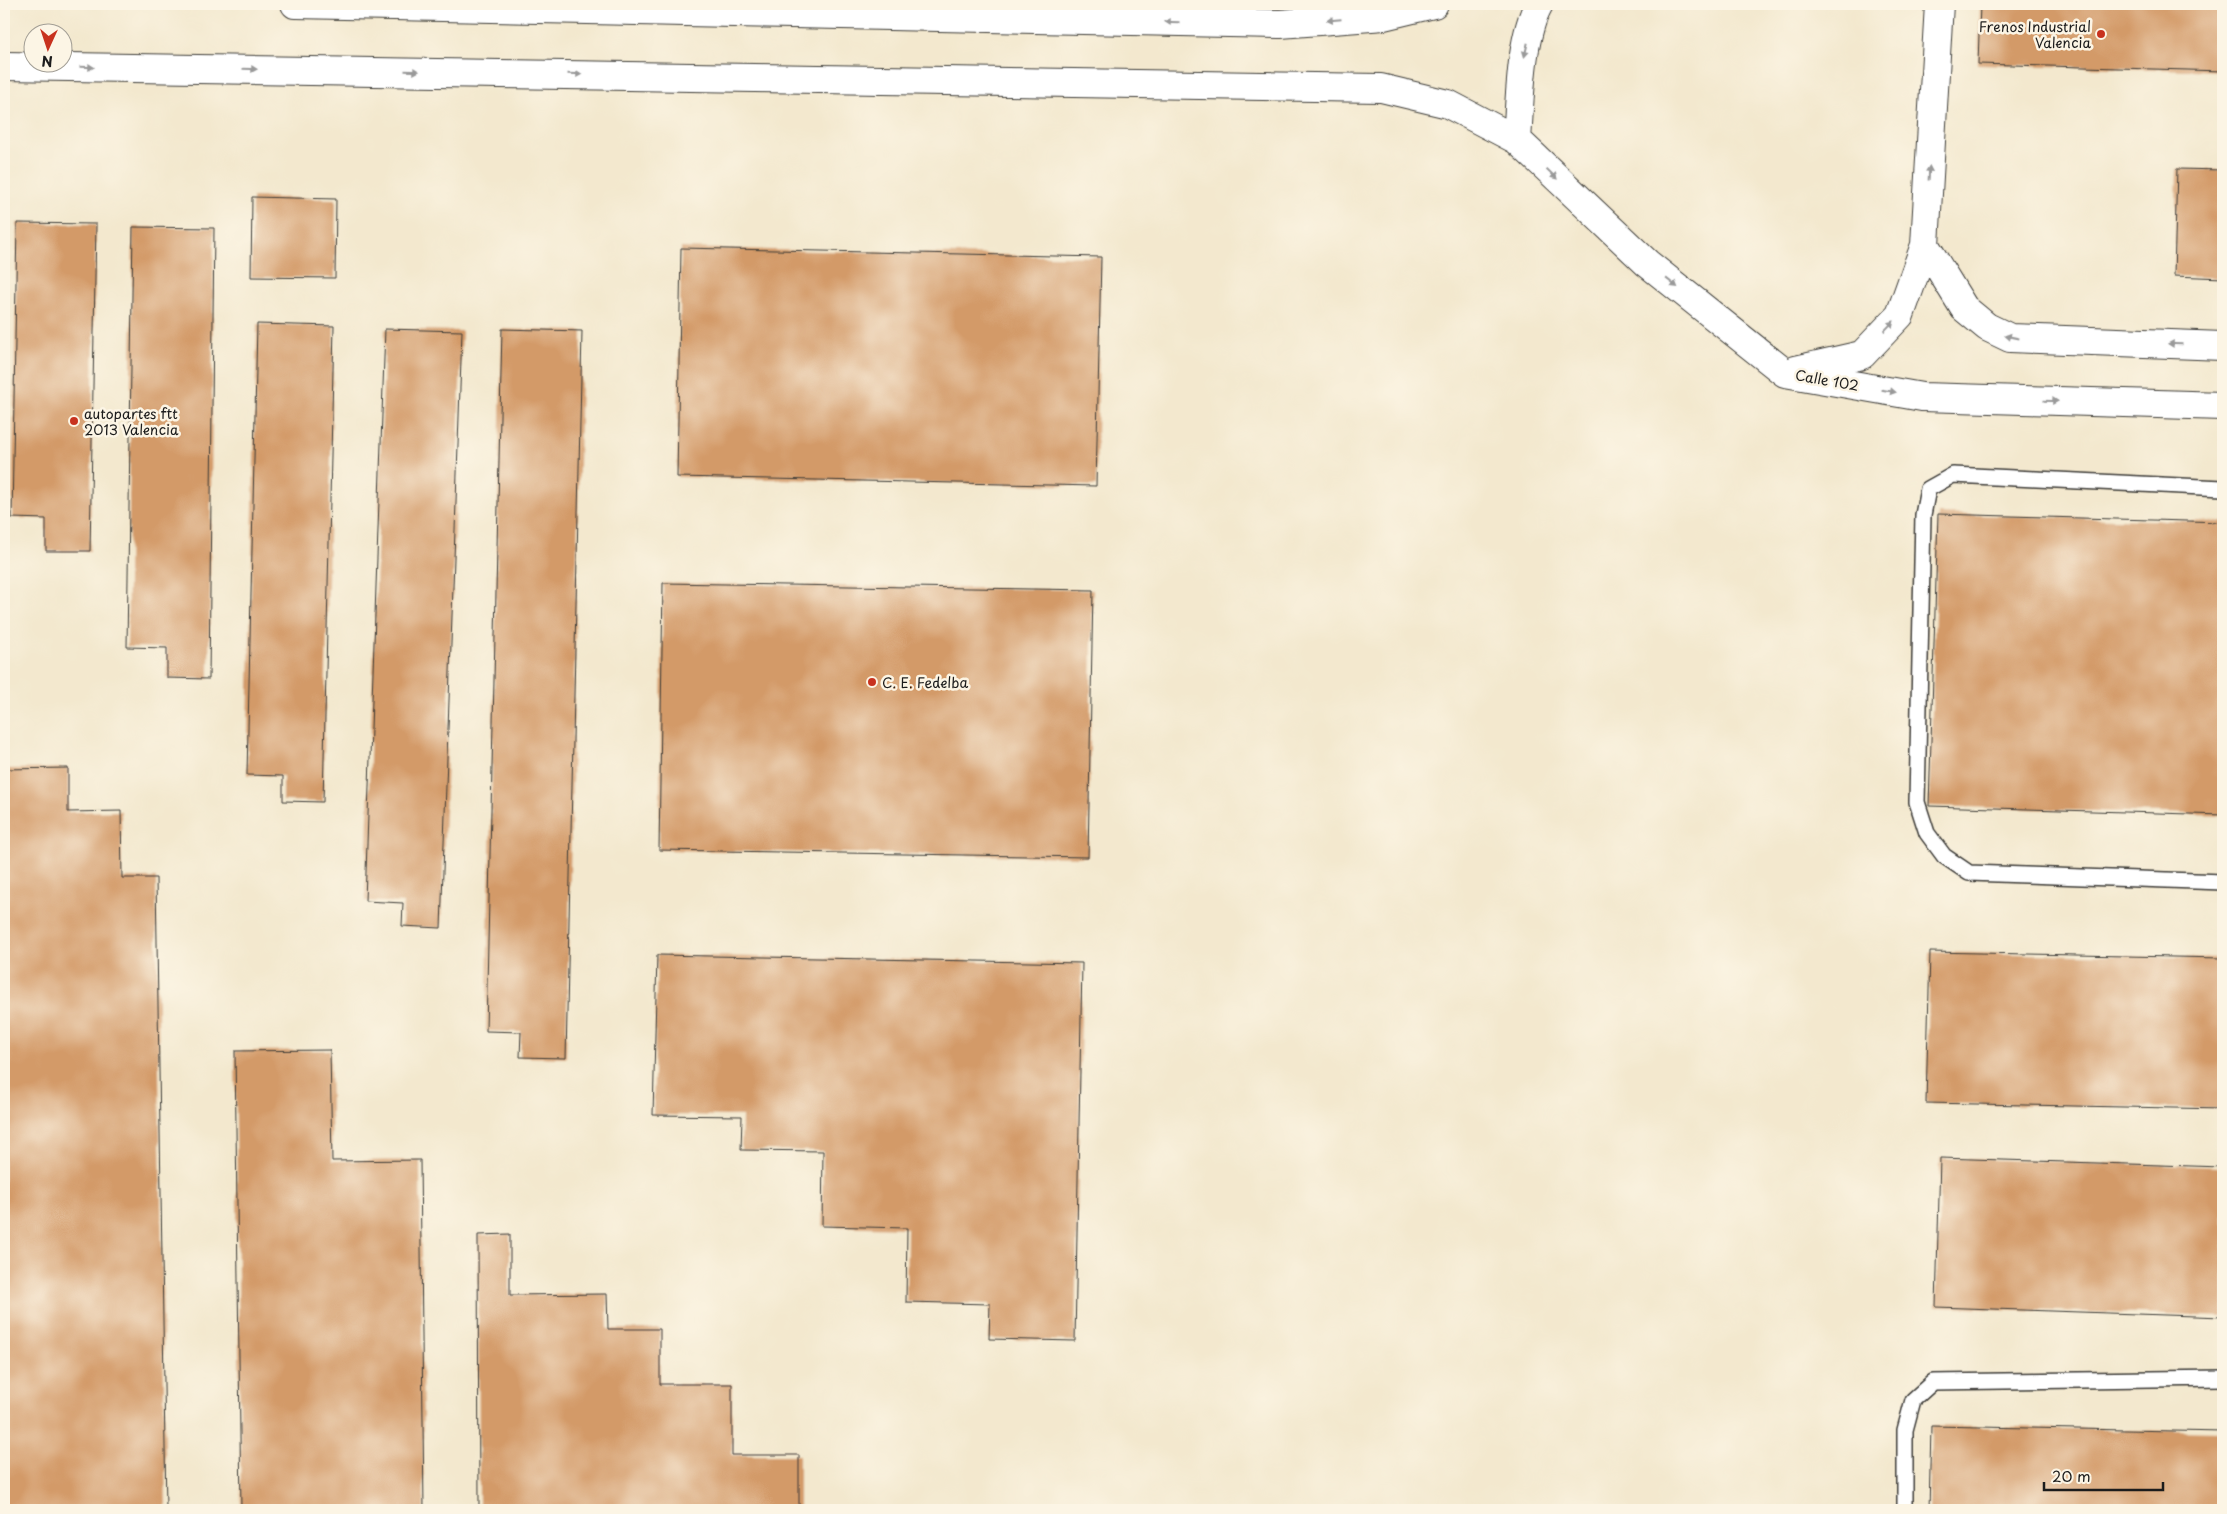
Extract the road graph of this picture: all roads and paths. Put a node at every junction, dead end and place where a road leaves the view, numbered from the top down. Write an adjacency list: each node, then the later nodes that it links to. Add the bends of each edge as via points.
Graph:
1 (295, 4): 5 (street)
2 (1434, 4): 5 (street, one-way to 5, via 1384,16 1280,24)
3 (1539, 4): 7 (street, one-way to 7, via 1524,57)
4 (1939, 4): 8 (street, one-way to 4)
5 (531, 6)
6 (4, 66): 7 (street, Calle 102, one-way to 7, via 1381,88 1448,104)
7 (1517, 140): 10 (street, Calle 102, one-way to 10, via 1646,263)
8 (1925, 246): 9 (street, one-way to 8, via 2010,338 1987,327 1964,308); 10 (street, one-way to 8, via 1862,355 1900,315)
9 (2223, 346)
10 (1785, 373): 11 (street, Calle 102, one-way to 11, via 1922,396)
11 (2223, 406)
12 (2223, 488): 13 (lane, via 1953,475 1928,489 1923,515 1917,802 1927,833 1944,856 1969,873)
13 (2223, 882)
14 (2223, 1378): 15 (lane, via 1933,1382 1913,1400 1905,1430)
15 (1904, 1510)

